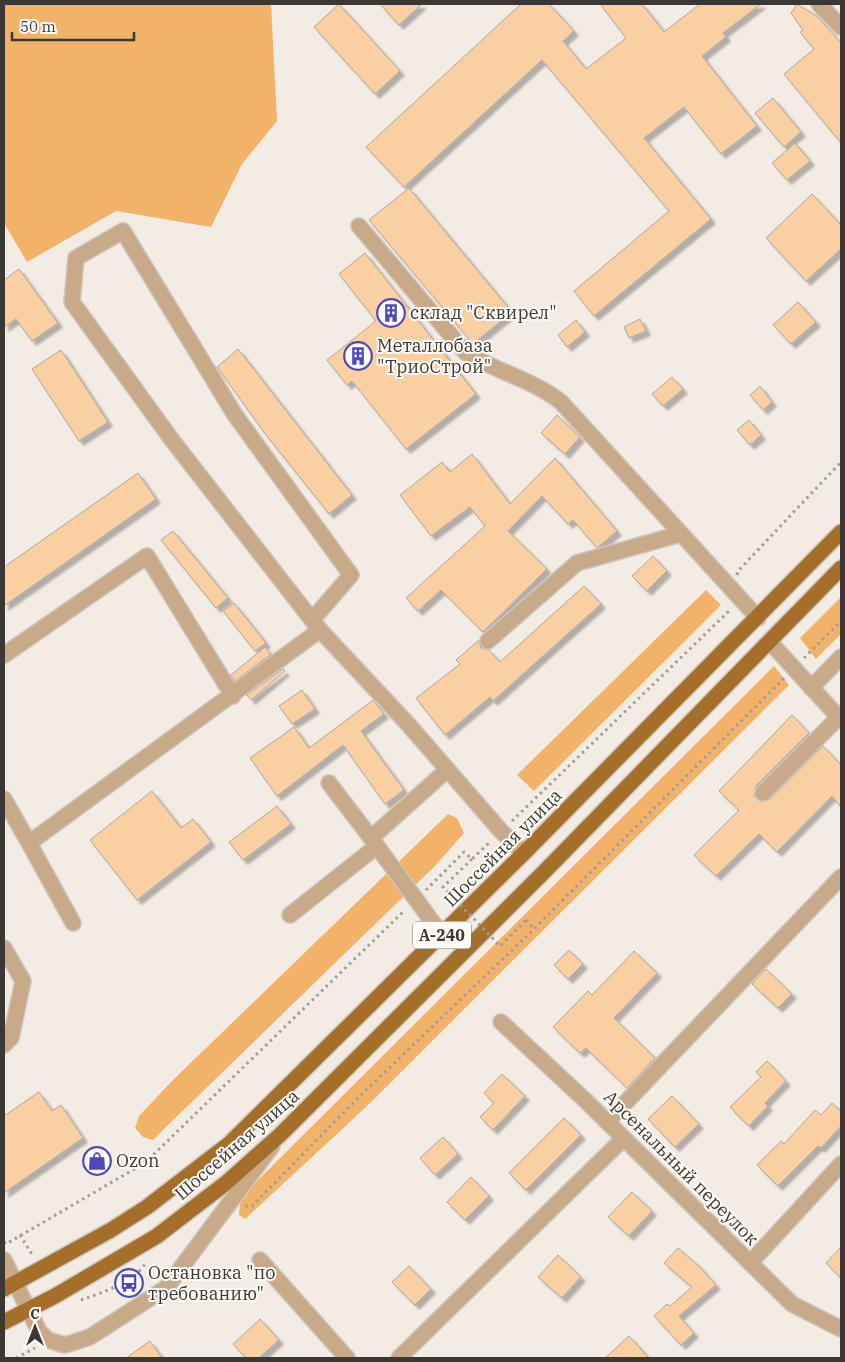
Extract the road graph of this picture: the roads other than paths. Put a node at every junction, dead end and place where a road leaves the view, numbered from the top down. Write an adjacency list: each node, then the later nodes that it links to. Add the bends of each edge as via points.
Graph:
1 (820, 4): 2 (street)
2 (841, 27)
3 (359, 226): 5 (street, via 465,352 480,362 545,389 561,402)
4 (841, 532): 7 (main road, Шоссейная улица / А-240)
5 (680, 534): 7 (street); 9 (street, via 577,563)
6 (841, 568): 10 (main road, Шоссейная улица / А-240)
7 (758, 618): 22 (main road, Шоссейная улица / А-240)
8 (316, 625): 8 (street, via 172,440 72,302 76,258 123,231 235,415 350,575); 14 (street); 16 (street)
9 (488, 641)
10 (770, 642): 13 (street); 31 (main road, Шоссейная улица / А-240)
11 (4, 655): 14 (street, via 146,556)
12 (841, 657): 13 (street)
13 (811, 688): 15 (street)
14 (233, 696): 21 (street)
15 (840, 719): 18 (street)
16 (447, 770): 20 (street); 22 (street)
17 (329, 783): 20 (street)
18 (763, 793)
19 (4, 799): 21 (street)
20 (374, 842): 24 (street); 26 (street)
21 (29, 843): 25 (street)
22 (524, 854): 26 (main road, Шоссейная улица / А-240)
23 (841, 877): 30 (street)
24 (290, 915)
25 (72, 923)
26 (442, 935): 37 (main road, Шоссейная улица / А-240, via 260,1116 208,1161 147,1207)
27 (4, 948): 29 (street, via 23,981 11,1038)
28 (501, 1022): 30 (street, Арсенальный переулок)
29 (4, 1045)
30 (607, 1122): 32 (street, Арсенальный переулок)
31 (280, 1135): 38 (main road, Шоссейная улица / А-240, via 226,1184 157,1236); 38 (street, via 166,1288 90,1337 65,1344 48,1340 39,1331)
32 (623, 1139): 36 (street, Арсенальный переулок); 42 (street)
33 (841, 1164): 36 (street)
34 (4, 1260): 37 (street)
35 (260, 1260): 41 (street)
36 (750, 1263): 40 (street, Арсенальный переулок, via 792,1304)
37 (10, 1286): 38 (street)
38 (29, 1310): 39 (main road, Шоссейная улица / А-240)
39 (4, 1322)
40 (841, 1329)
41 (347, 1358)
42 (399, 1358)

